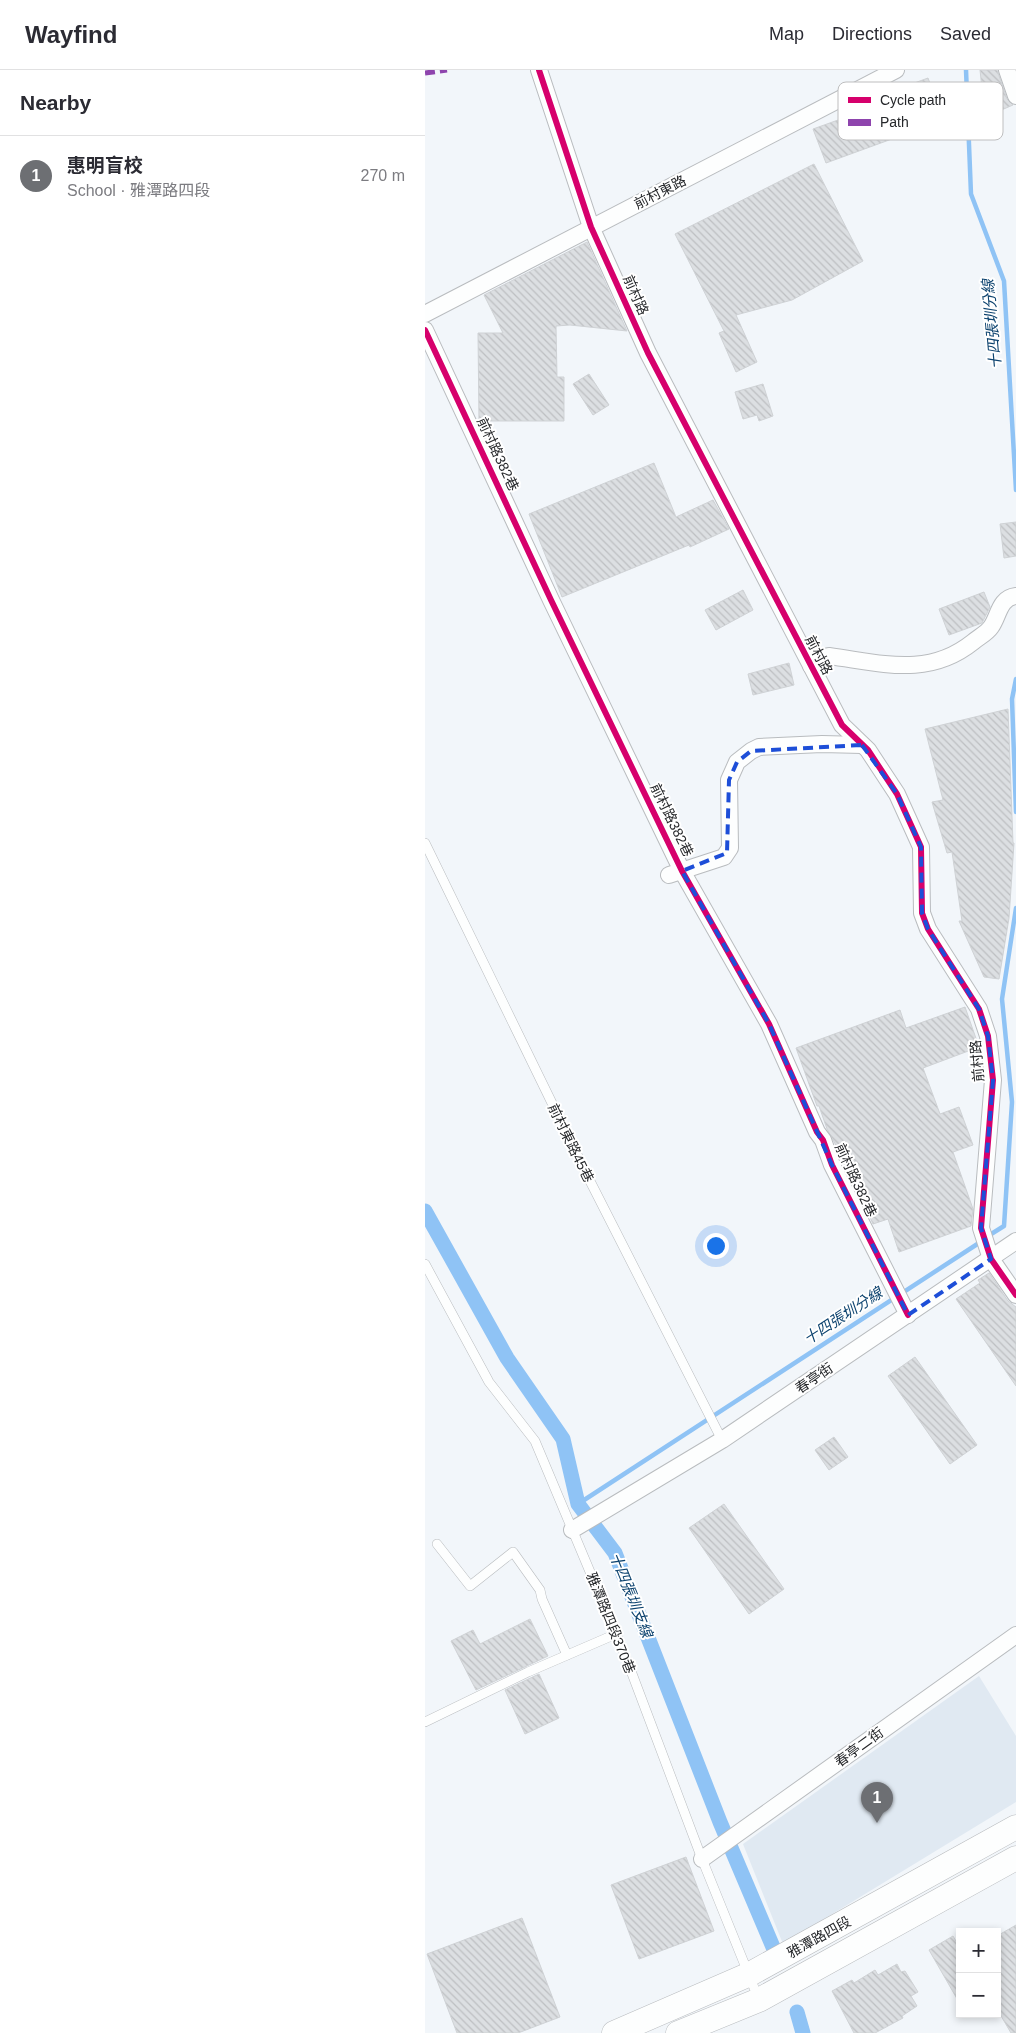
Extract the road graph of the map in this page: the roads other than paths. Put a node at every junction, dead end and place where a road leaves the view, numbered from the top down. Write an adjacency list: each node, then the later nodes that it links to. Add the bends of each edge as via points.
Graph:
1 (539, 70): 7 (street, 前村路)
2 (896, 70): 4 (street, 前村東路)
3 (1007, 70): 5 (street)
4 (873, 82)
5 (1016, 96)
6 (838, 100): 7 (street, 前村東路)
7 (591, 227): 8 (street, 前村東路); 11 (street, 前村路, via 648,353)
8 (425, 314)
9 (425, 330): 14 (street, 前村路382巷)
10 (1016, 596): 11 (street, via 1001,604 991,628 965,649 936,662 914,666 829,656 817,659)
11 (811, 666): 12 (street, 前村路, via 842,725)
12 (862, 745): 14 (street, 前村路382巷, via 795,745 751,750 737,762 729,780 730,848 727,853 724,857); 16 (street, 前村路, via 897,794 921,847 922,912 928,929 979,1009 988,1036 993,1080 981,1228)
13 (425, 843): 20 (lane, 前村東路45巷, via 590,1181)
14 (676, 873): 19 (street, 前村路382巷, via 769,1024 832,1165)
15 (1016, 1241): 16 (street, 春亭街)
16 (991, 1258): 18 (street); 19 (street, 春亭街)
17 (425, 1264): 21 (lane, 雅潭路四段370巷, via 489,1382 535,1441)
18 (1016, 1295)
19 (908, 1315): 20 (street, 春亭街)
20 (722, 1440): 21 (street, 春亭街)
21 (584, 1523): 23 (lane, 雅潭路四段370巷)
22 (437, 1544): 25 (lane, via 471,1586 513,1552 540,1590)
23 (616, 1634): 25 (lane); 29 (lane, 雅潭路四段370巷)
24 (1016, 1635): 29 (street, 春亭二街)
25 (567, 1655): 26 (lane)
26 (425, 1722)
27 (1016, 1827): 30 (street, 雅潭路四段)
28 (1016, 1858): 31 (street, 雅潭路四段)
29 (702, 1859): 30 (lane, 雅潭路四段370巷)
30 (749, 1974): 31 (lane, 雅潭路四段370巷); 32 (street, 雅潭路四段)
31 (759, 2000): 33 (street, 雅潭路四段)
32 (614, 2033)
33 (678, 2033)

